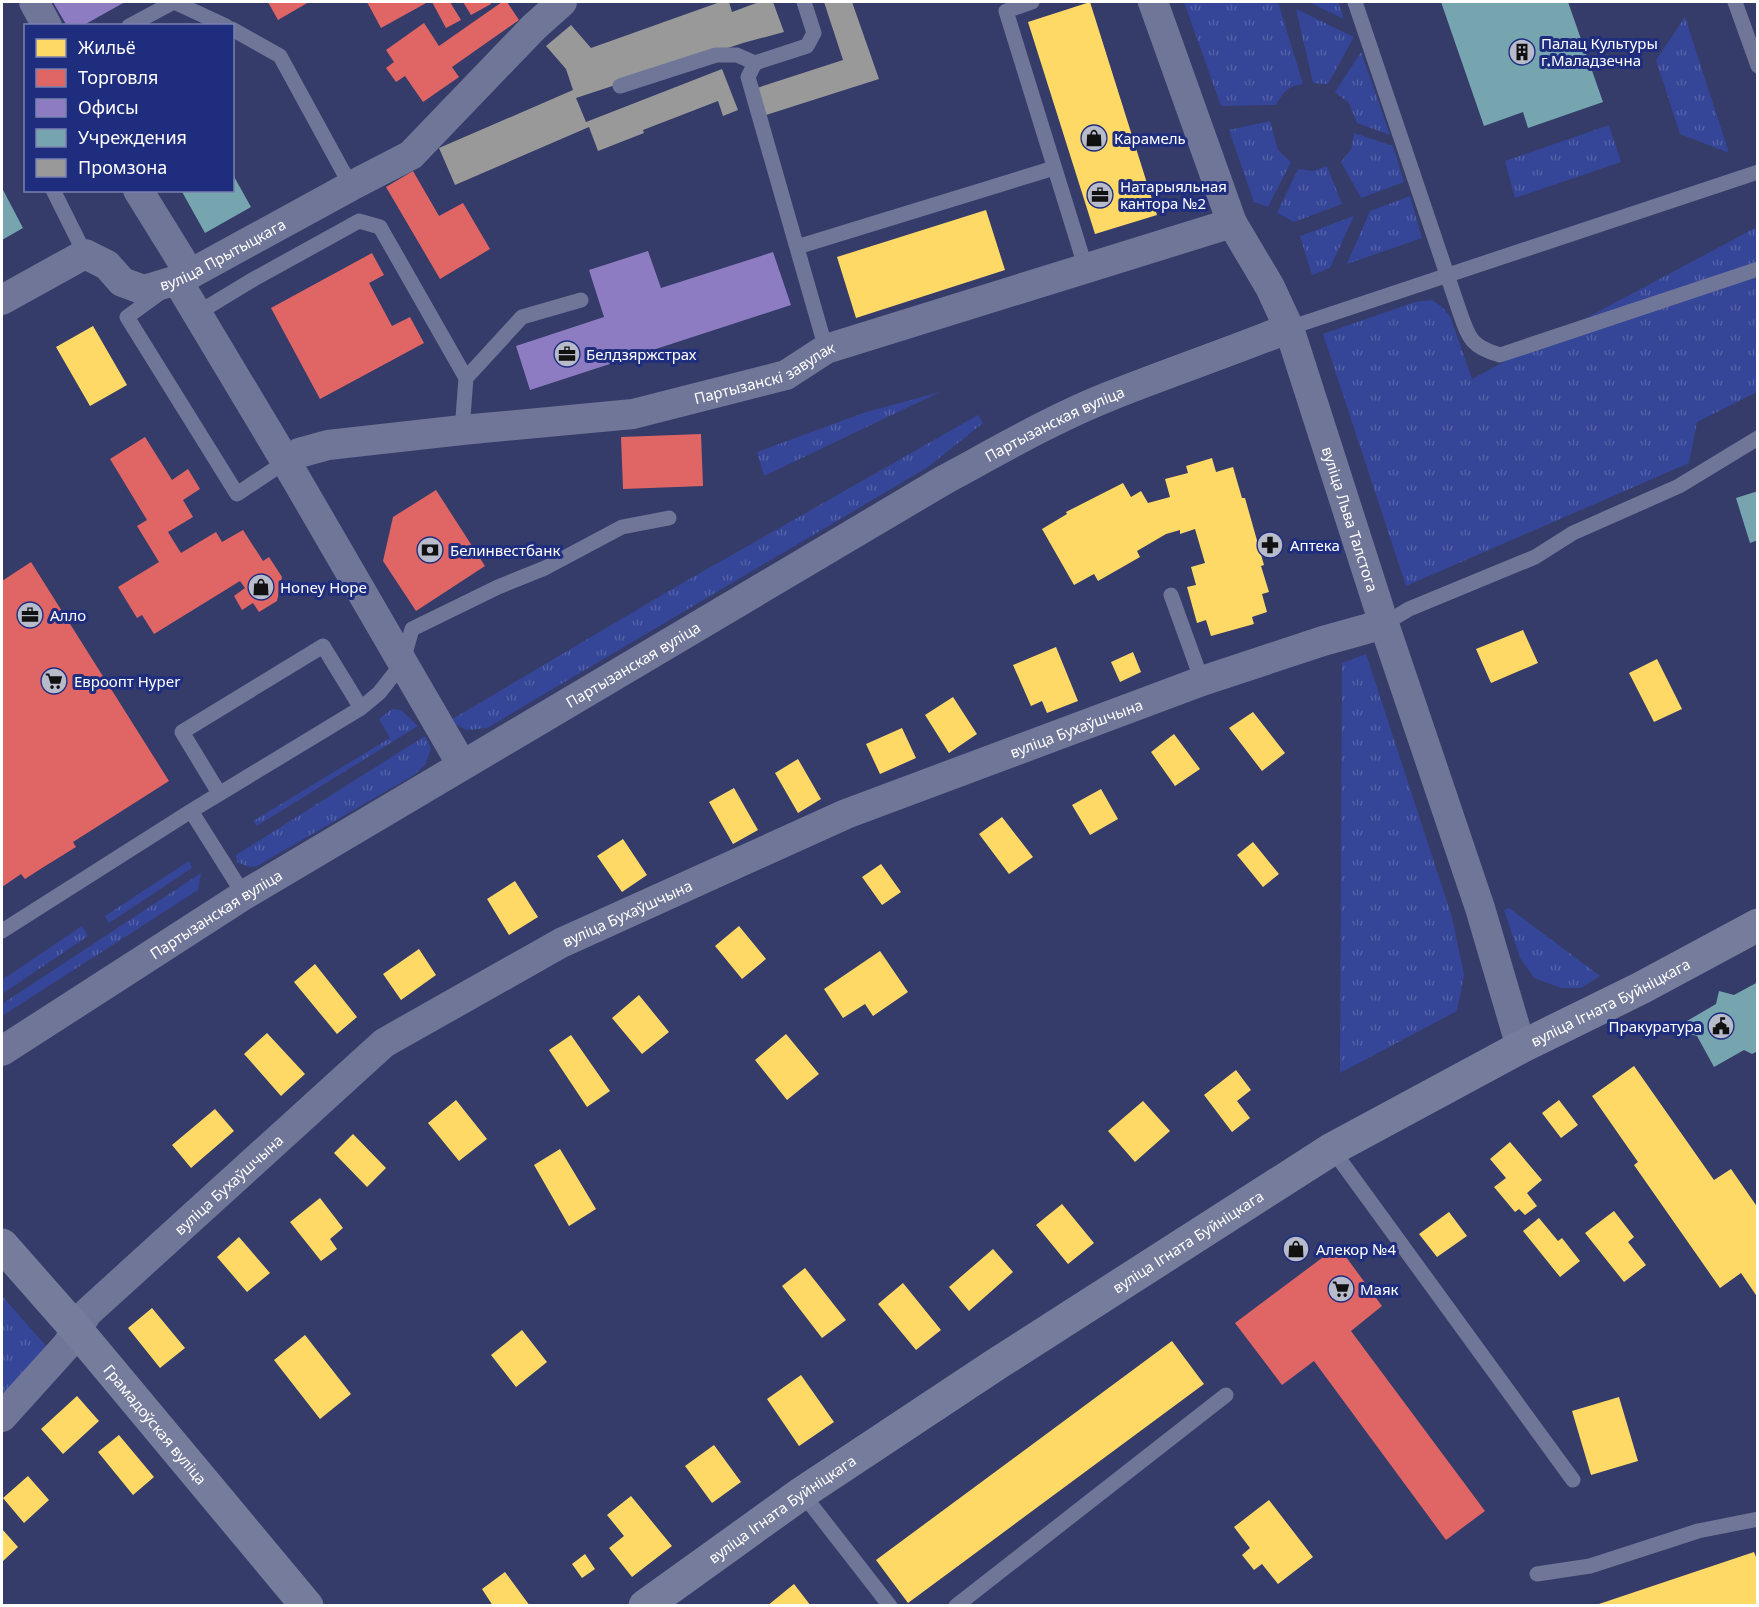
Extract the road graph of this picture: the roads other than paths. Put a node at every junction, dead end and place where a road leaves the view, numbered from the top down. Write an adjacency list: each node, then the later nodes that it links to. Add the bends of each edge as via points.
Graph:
1 (34, 2): 8 (street)
2 (562, 2): 17 (street, вуліца Прытыцкага, via 411,156)
3 (804, 2): 12 (lane, via 814,33 807,46)
4 (1032, 2): 15 (lane, via 1006,11)
5 (1153, 2): 20 (street, вуліца Льва Талстога)
6 (1356, 2): 25 (lane)
7 (1735, 2): 13 (lane)
8 (46, 24)
9 (133, 24): 10 (lane, via 174,2)
10 (222, 24)
11 (234, 30): 17 (lane, via 280,56)
12 (755, 63): 14 (lane, via 737,55 716,55); 21 (lane, via 748,77)
13 (1758, 66)
14 (620, 86)
15 (1054, 168): 21 (lane); 23 (lane)
16 (1758, 172): 25 (lane)
17 (351, 186): 26 (street, вуліца Прытыцкага)
18 (54, 192): 22 (lane)
19 (139, 192): 26 (street)
20 (1232, 224): 23 (street, Партызанскі завулак); 30 (street, вуліца Льва Талстога, via 1270,287)
21 (797, 247): 31 (lane)
22 (85, 254): 26 (street, вуліца Прытыцкага, via 107,265 122,282 144,290); 27 (street)
23 (1086, 269): 31 (street, Партызанскі завулак)
24 (1758, 269): 25 (lane, via 1500,355 1481,350 1467,334)
25 (1446, 275): 30 (lane)
26 (184, 277): 29 (street); 35 (lane, via 127,317 237,494)
27 (2, 300)
28 (581, 300): 32 (lane, via 522,316)
29 (196, 314): 32 (lane, via 359,221 380,227); 35 (street)
30 (1289, 328): 38 (street, вуліца Льва Талстога); 42 (street, Партызанская вуліца, via 1110,396 1044,426 944,480)
31 (826, 349): 33 (street, Партызанскі завулак, via 786,375 633,414)
32 (466, 378): 33 (lane)
33 (462, 430): 35 (street, Партызанскі завулак, via 328,445 299,453)
34 (1758, 438): 38 (lane, via 1679,486 1573,533 1535,557 1409,609)
35 (285, 462): 39 (street)
36 (669, 518): 39 (lane, via 622,527 545,568 412,629)
37 (1171, 595): 40 (lane)
38 (1384, 624): 40 (street, вуліца Бухаўшчына); 48 (street, вуліца Льва Талстога, via 1480,908)
39 (402, 664): 41 (lane); 42 (street)
40 (1202, 681): 52 (street, вуліца Бухаўшчына, via 836,819 561,944 384,1043 87,1313)
41 (361, 708): 43 (lane); 43 (lane, via 323,646 313,652 182,732)
42 (462, 765): 45 (street, Партызанская вуліца)
43 (219, 794): 44 (lane)
44 (191, 811): 45 (lane); 47 (lane)
45 (244, 895): 49 (street, Партызанская вуліца)
46 (1758, 925): 48 (street, вуліца Ігната Буйніцкага)
47 (2, 931)
48 (1521, 1047): 50 (street, вуліца Ігната Буйніцкага)
49 (2, 1051)
50 (1332, 1149): 55 (lane); 56 (street, вуліца Ігната Буйніцкага)
51 (2, 1245): 52 (street, Грамадоўская вуліца)
52 (76, 1329): 54 (street, вуліца Бухаўшчына, via 67,1345); 59 (street, Грамадоўская вуліца)
53 (1226, 1395): 62 (lane)
54 (2, 1417)
55 (1573, 1480)
56 (802, 1492): 60 (street, вуліца Ігната Буйніцкага); 61 (lane)
57 (1758, 1519): 58 (lane, via 1698,1531 1590,1566)
58 (1537, 1574)
59 (307, 1605)
60 (645, 1605)
61 (890, 1605)
62 (956, 1605)

